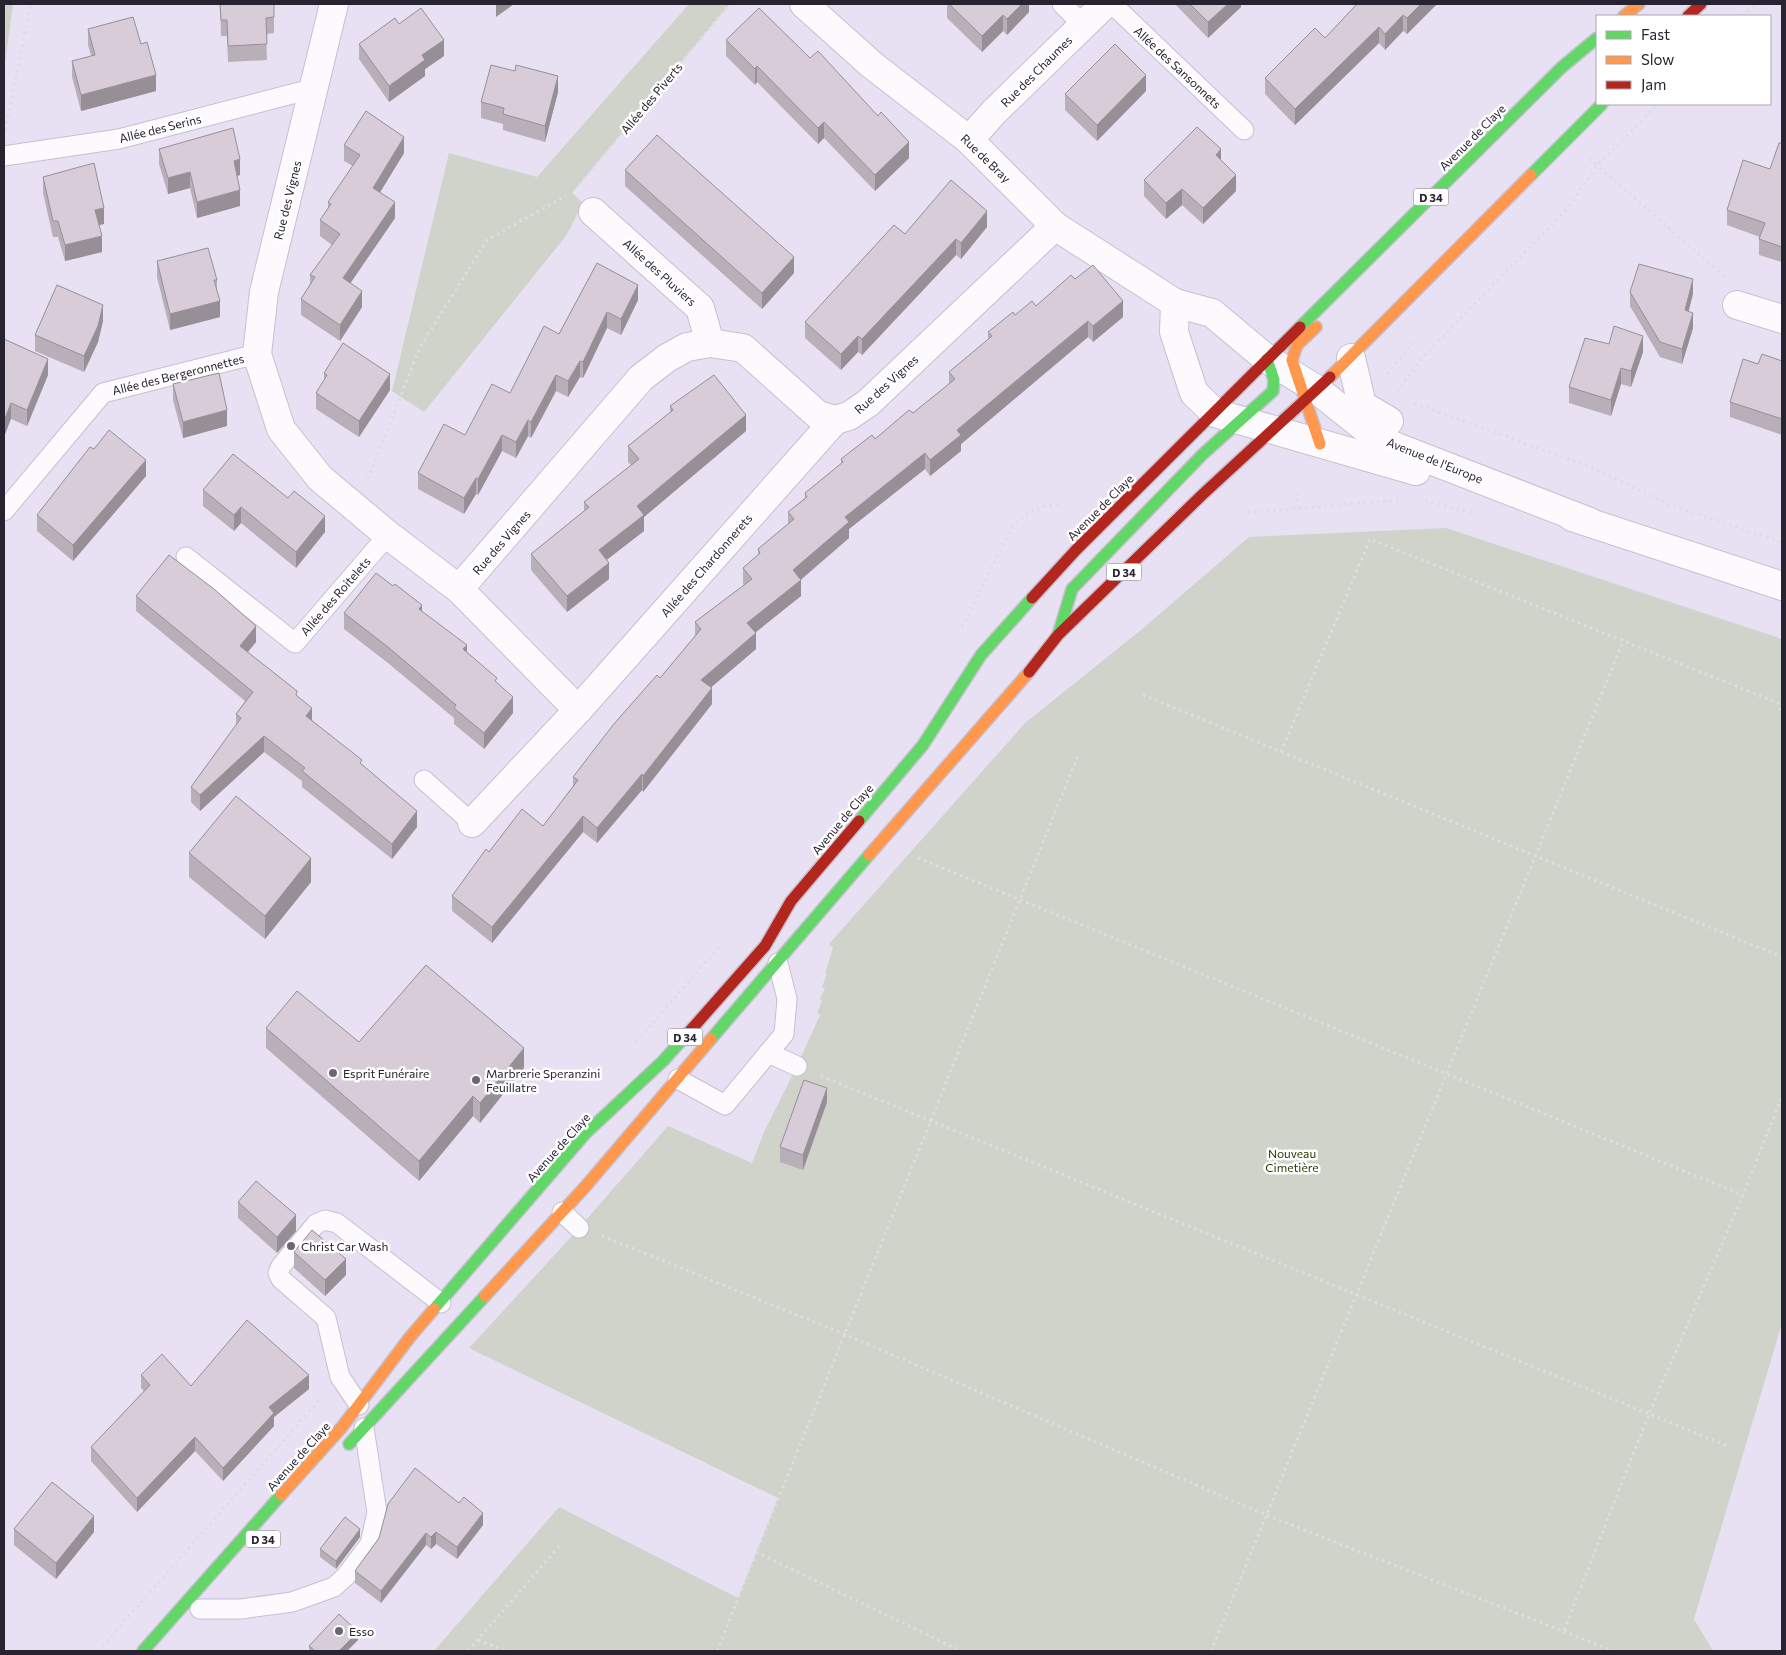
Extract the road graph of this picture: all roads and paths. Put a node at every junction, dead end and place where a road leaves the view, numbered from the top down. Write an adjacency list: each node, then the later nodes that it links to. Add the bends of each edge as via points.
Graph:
1 (31, 4): 21 (path)
2 (334, 4): 16 (street, Rue des Vignes)
3 (730, 4): 27 (path, Allée des Piverts)
4 (804, 4): 22 (street, Rue de Bray, via 872,65)
5 (1062, 4): 14 (lane)
6 (1105, 4): 14 (street, Rue des Chaumes)
7 (1112, 4): 20 (lane, Allée des Sansonnets)
8 (1639, 4): 11 (main road)
9 (1701, 4): 12 (main road)
10 (1756, 4): 13 (path)
11 (1625, 15)
12 (1689, 15)
13 (1745, 15)
14 (1083, 25): 22 (street, Rue des Chaumes)
15 (1596, 39): 19 (main road, Avenue de Claye / D 34, via 1562,66)
16 (315, 88): 23 (lane, Allée des Serins, via 119,140); 36 (street, Rue des Vignes, via 264,292)
17 (1601, 105): 37 (main road, D 34)
18 (1657, 105): 25 (path)
19 (1511, 118): 26 (main road); 38 (main road, Avenue de Claye / D 34)
20 (1244, 130)
21 (4, 133)
22 (969, 140): 30 (street, Rue de Bray)
23 (4, 156)
24 (1586, 156): 25 (path)
25 (1597, 166): 33 (path, via 1724,276); 40 (path, via 1567,209 1422,358)
26 (1467, 179)
27 (578, 185)
28 (572, 193): 47 (path, via 487,240 420,347)
29 (594, 212): 35 (street, Allée des Pluviers, via 700,308)
30 (1055, 226): 32 (street, Rue de Bray); 43 (street, Rue des Vignes, via 868,403 849,416)
31 (1403, 241): 39 (main road, via 1292,352 1292,360)
32 (1175, 303): 38 (street, Rue de Bray, via 1212,313); 42 (street, via 1174,332 1194,393)
33 (1737, 305): 34 (street)
34 (1782, 319)
35 (710, 343): 43 (street, Rue des Vignes, via 743,348 818,415); 61 (street, Rue des Vignes, via 687,347 641,378)
36 (257, 354): 53 (lane, Allée des Bergeronnettes, via 103,393); 57 (street, Rue des Vignes, via 281,430 320,478)
37 (1351, 358): 39 (main road, D 34); 56 (street, Avenue de l'Europe, via 1362,405 1439,451 1573,500)
38 (1267, 359): 39 (street, Avenue de l'Europe); 42 (main road, Avenue de Claye / D 34); 44 (main road, via 1274,380 1273,391)
39 (1307, 389): 45 (main road, D 34); 46 (main road); 56 (street, Avenue de l'Europe, via 1394,446)
40 (1394, 396)
41 (1412, 402): 58 (path, via 1594,468 1670,505)
42 (1215, 413): 44 (street); 87 (main road, Avenue de Claye / D 34, via 1076,550 981,655 923,745 791,901 765,946 664,1061 586,1133)
43 (835, 420): 66 (street, Allée des Chardonnerets)
44 (1241, 421): 45 (street); 63 (main road, via 1203,454 1072,589)
45 (1274, 430): 46 (street, Avenue de l'Europe); 63 (main road, D 34)
46 (1320, 444): 56 (street, Avenue de l'Europe)
47 (367, 480)
48 (1297, 493): 52 (path)
49 (1410, 501): 52 (path)
50 (1418, 501): 55 (path)
51 (1060, 504): 62 (path, via 1035,508 1012,527)
52 (1296, 508): 54 (path, via 1280,512)
53 (4, 511)
54 (1247, 512)
55 (1479, 514)
56 (1590, 522): 60 (street, Avenue de l'Europe)
57 (388, 535): 59 (lane, Allée des Roitelets, via 295,643); 61 (street, Rue des Vignes)
58 (1782, 542)
59 (186, 557)
60 (1782, 586)
61 (459, 589): 66 (street)
62 (960, 631)
63 (1058, 635): 77 (main road, D 34, via 1020,684 836,892)
64 (1624, 640): 67 (path, via 1778,703); 68 (path, via 1370,539); 72 (path)
65 (1143, 696): 68 (path)
66 (578, 710): 71 (street, Allée des Chardonnerets)
67 (1782, 712)
68 (1281, 752): 72 (path)
69 (1079, 753): 74 (path)
70 (424, 780): 71 (lane, Allée des Chardonnerets)
71 (472, 823)
72 (1535, 856): 76 (path); 81 (path)
73 (918, 858): 74 (path)
74 (1020, 899): 81 (path); 84 (path)
75 (720, 946): 78 (path)
76 (1782, 957)
77 (778, 963): 79 (lane, via 787,999 784,1034); 82 (main road, D 34)
78 (629, 1049)
79 (768, 1054): 80 (lane); 82 (lane, via 725,1105)
80 (797, 1066): 84 (path)
81 (1447, 1074): 85 (path); 90 (path)
82 (678, 1079): 86 (main road, D 34)
83 (1782, 1096): 85 (path)
84 (930, 1120): 90 (path); 93 (path)
85 (1743, 1195): 97 (path)
86 (562, 1212): 88 (lane); 94 (main road, D 34)
87 (516, 1217): 89 (main road); 92 (main road, Avenue de Claye / D 34)
88 (580, 1228): 93 (path)
89 (507, 1246)
90 (1356, 1294): 97 (path); 101 (path)
91 (460, 1297): 94 (main road)
92 (441, 1303): 95 (lane, via 337,1223 325,1220 316,1224 278,1273 326,1318); 96 (main road, Avenue de Claye / D 34)
93 (844, 1334): 101 (path); 103 (path)
94 (411, 1364): 98 (main road, D 34)
95 (340, 1377): 96 (lane); 108 (path)
96 (359, 1405): 109 (main road, Avenue de Claye / D 34)
97 (1649, 1414): 99 (path); 106 (path)
98 (364, 1428): 100 (main road, D 34); 105 (lane, via 377,1512 370,1544 346,1576 334,1587 292,1602 242,1610)
99 (1730, 1447)
100 (344, 1450)
101 (1266, 1515): 106 (path); 114 (path)
102 (562, 1543): 107 (path)
103 (756, 1552): 112 (path); 113 (path)
104 (213, 1594): 105 (main road)
105 (196, 1612)
106 (1564, 1630): 115 (path)
107 (478, 1640): 110 (path); 111 (path)
108 (98, 1651)
109 (143, 1651)
110 (468, 1651)
111 (506, 1651)
112 (717, 1651)
113 (961, 1651)
114 (1211, 1651)
115 (1614, 1651)

